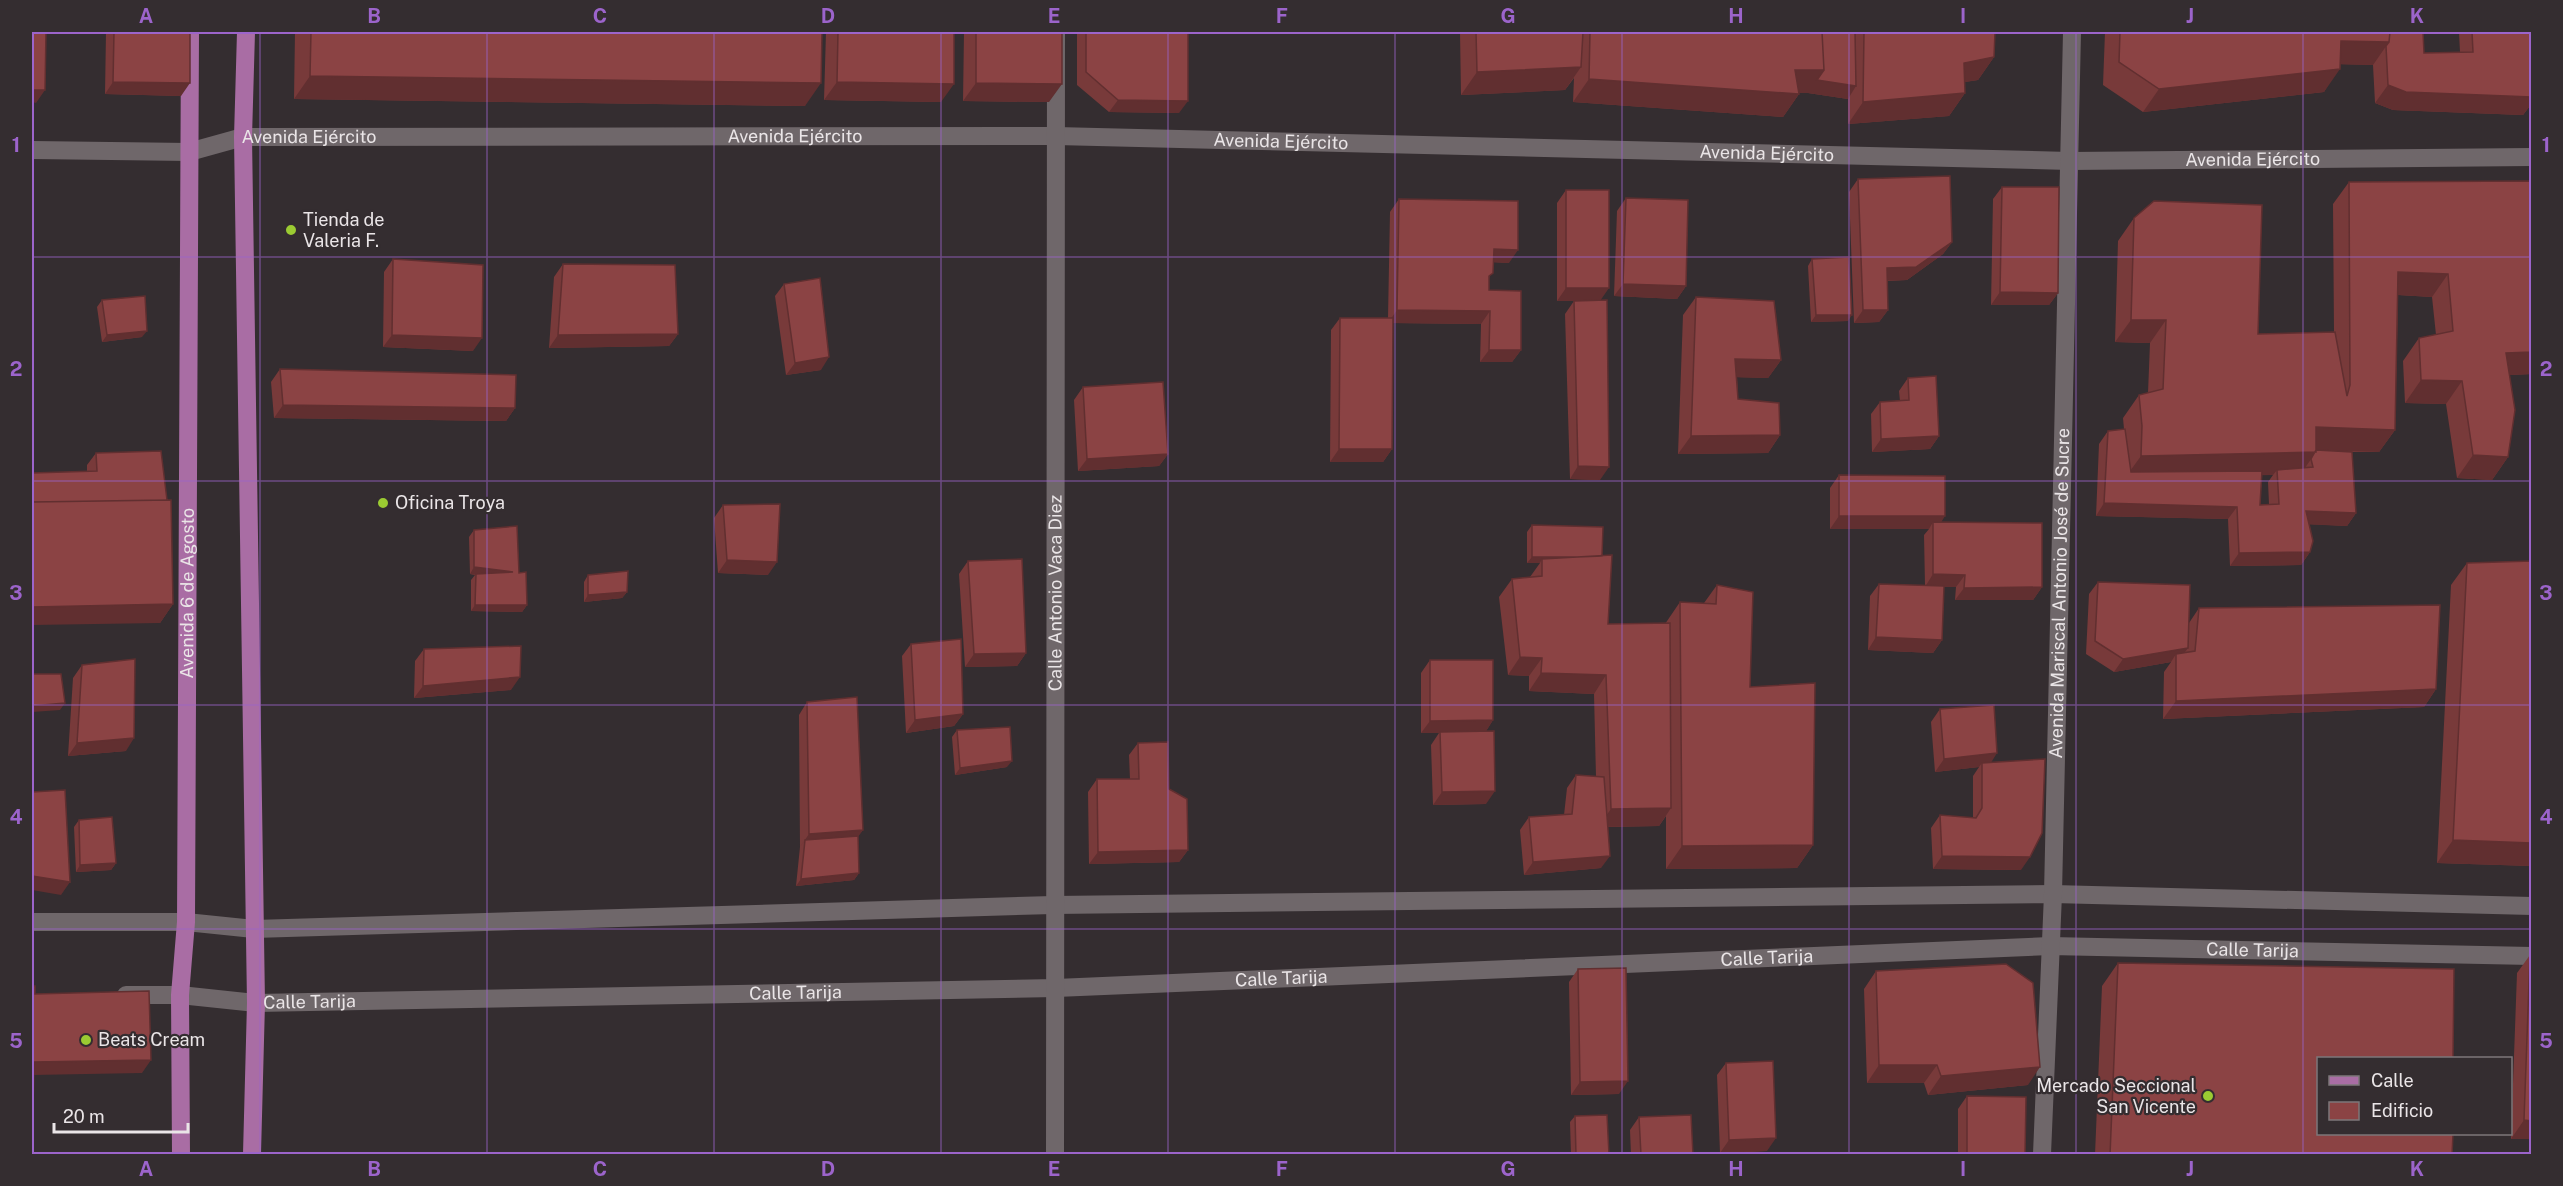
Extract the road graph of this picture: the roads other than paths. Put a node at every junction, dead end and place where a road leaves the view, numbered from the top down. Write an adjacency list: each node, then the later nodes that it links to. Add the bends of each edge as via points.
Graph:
1 (190, 32): 8 (main road, Avenida 6 de Agosto)
2 (246, 32): 6 (main road)
3 (1056, 32): 5 (street, Calle Antonio Vaca Diez)
4 (2072, 32): 10 (street, Avenida Mariscal Antonio José de Sucre)
5 (1056, 136): 6 (street, Avenida Ejército); 10 (street, Avenida Ejército); 12 (street, Calle Antonio Vaca Diez)
6 (243, 137): 8 (street, Avenida Ejército); 16 (main road)
7 (32, 150): 8 (street, Avenida Ejército)
8 (189, 152): 15 (main road, Avenida 6 de Agosto)
9 (2532, 157): 10 (street, Avenida Ejército)
10 (2070, 161): 11 (street, Avenida Mariscal Antonio José de Sucre)
11 (2053, 894): 12 (street); 13 (street); 17 (street, Avenida Mariscal Antonio José de Sucre)
12 (1053, 904): 16 (street); 19 (street, Calle Antonio Vaca Diez)
13 (2532, 906)
14 (32, 922): 15 (street)
15 (186, 922): 16 (street); 21 (main road, Avenida 6 de Agosto)
16 (254, 929): 22 (main road)
17 (2050, 946): 18 (street, Calle Tarija); 19 (street, Calle Tarija); 26 (street, Avenida Mariscal Antonio José de Sucre)
18 (2532, 956)
19 (1056, 988): 22 (street, Calle Tarija); 25 (street, Calle Antonio Vaca Diez)
20 (112, 995): 21 (street, Calle Tarija)
21 (180, 995): 22 (street, Calle Tarija); 23 (main road, Avenida 6 de Agosto)
22 (255, 1003): 24 (main road)
23 (181, 1155)
24 (252, 1155)
25 (1054, 1155)
26 (2042, 1155)

